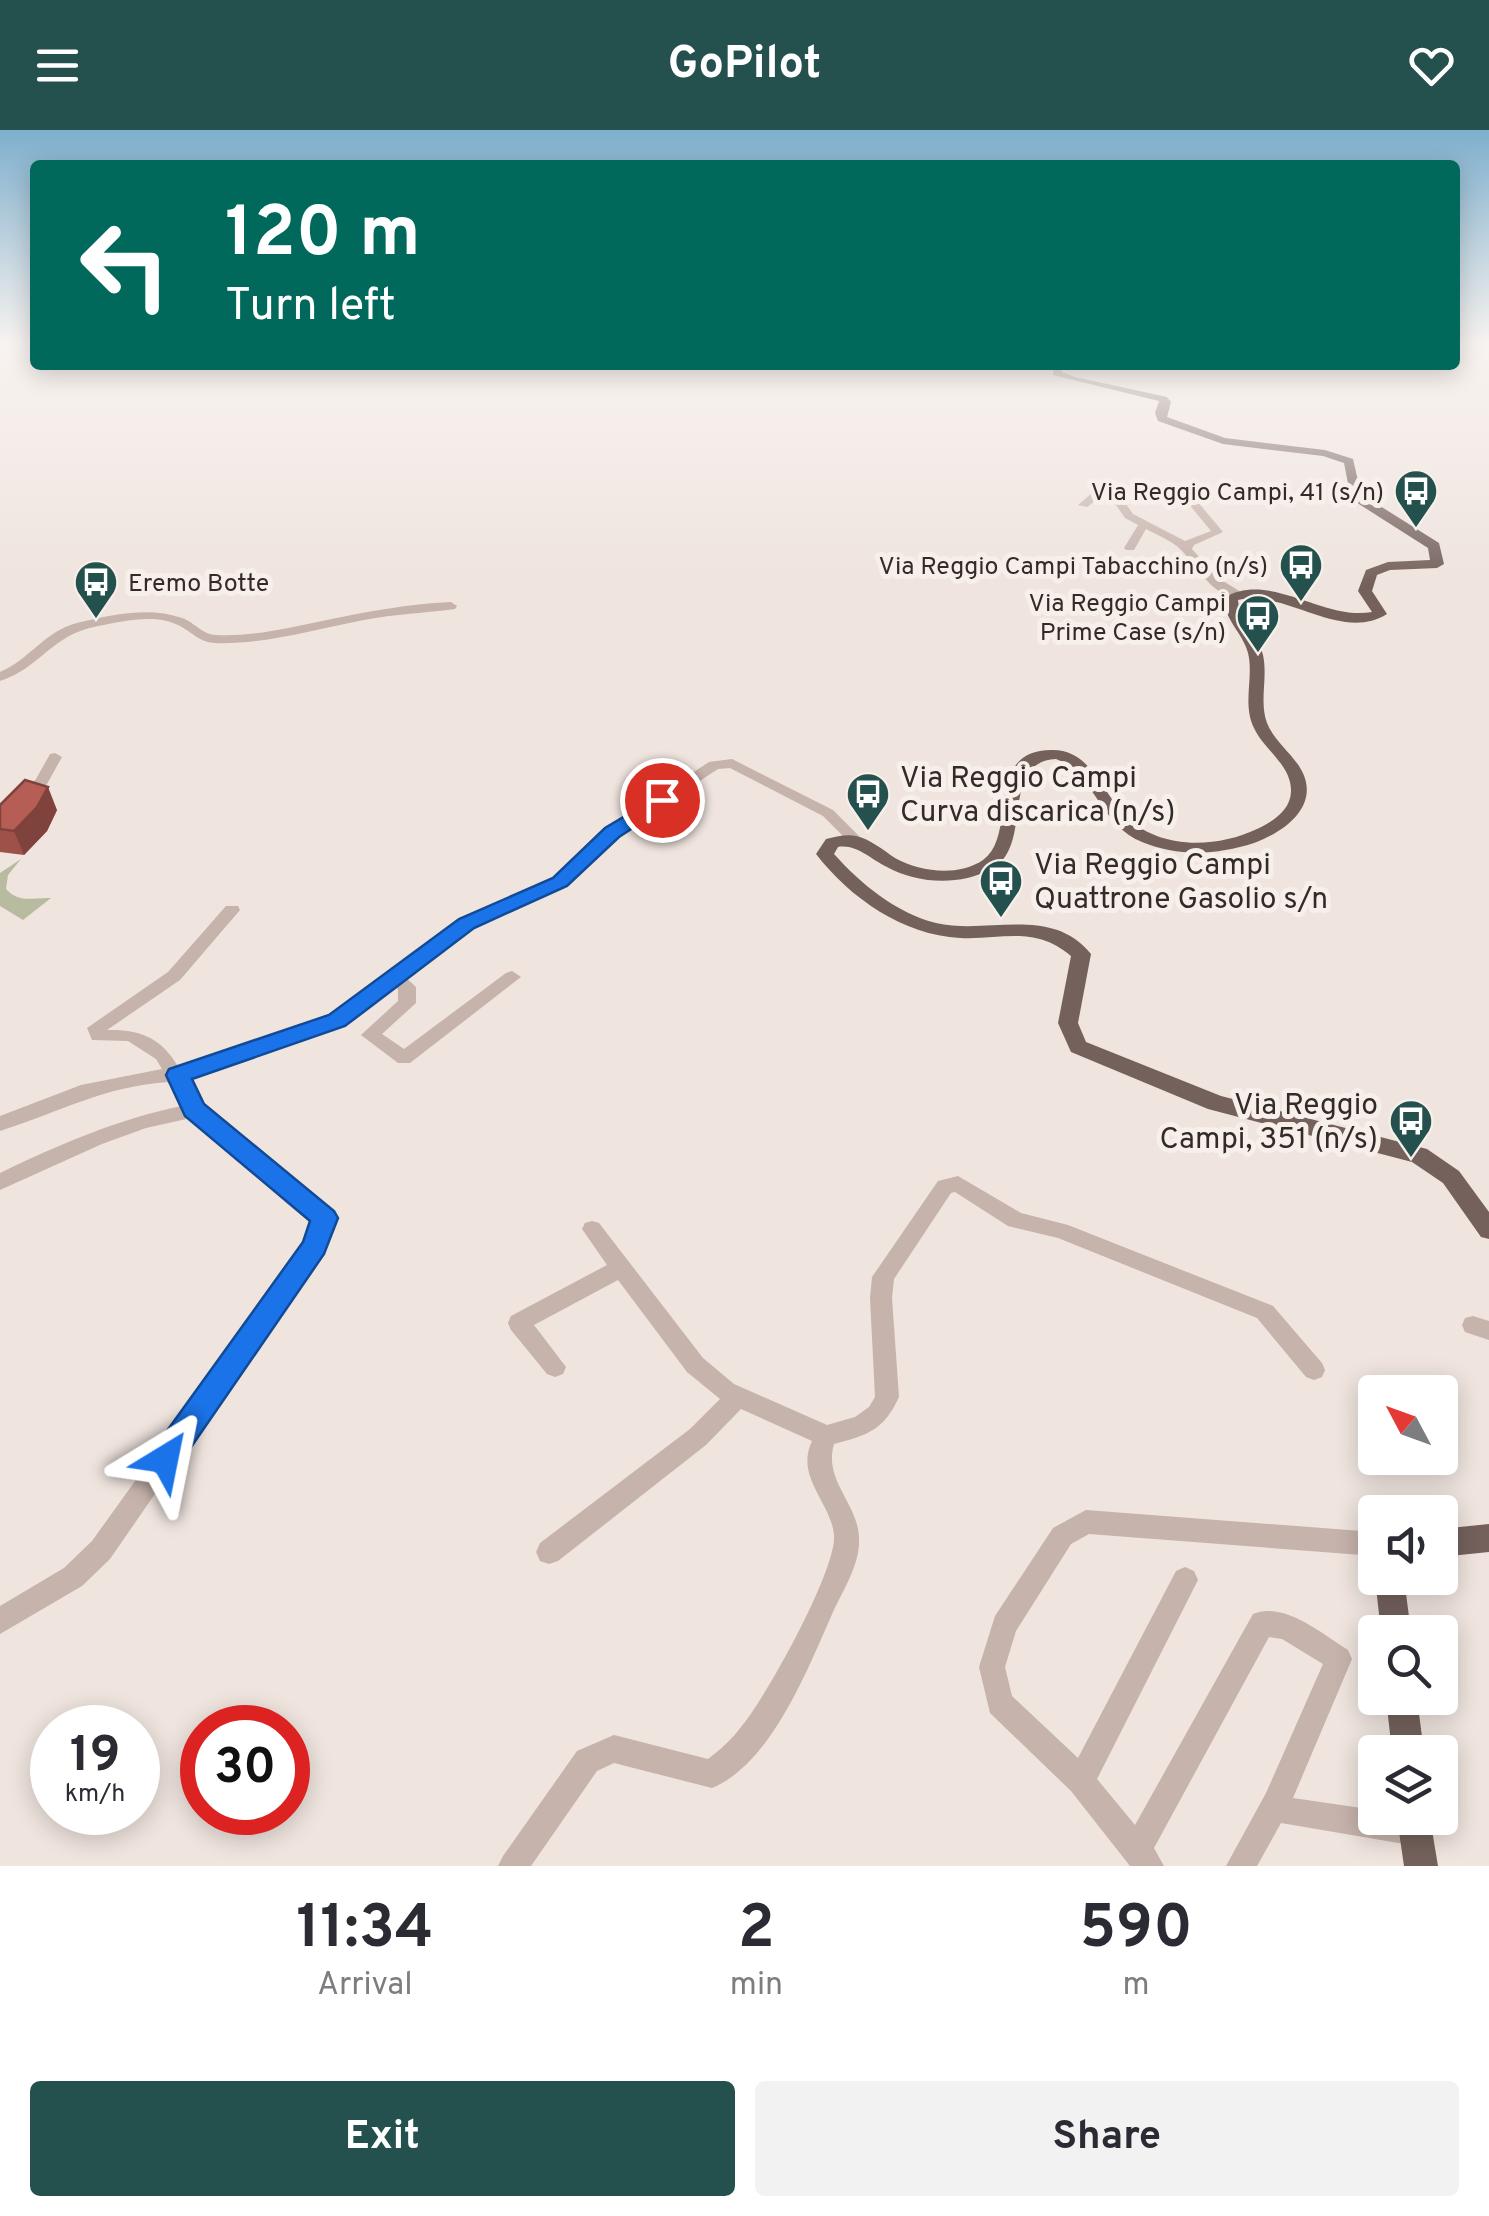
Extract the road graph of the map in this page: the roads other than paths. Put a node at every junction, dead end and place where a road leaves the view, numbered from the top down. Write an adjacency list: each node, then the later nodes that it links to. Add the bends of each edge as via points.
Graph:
1 (1173, 423): 7 (main road, via 1208,436 1348,461 1356,496 1434,546 1438,557 1436,564 1372,573 1366,591 1376,616)
2 (1183, 491): 5 (street, via 1218,532)
3 (1083, 505): 4 (street, via 1110,489 1122,510)
4 (1143, 525): 5 (street); 6 (street)
5 (1185, 546): 7 (street, via 1208,579)
6 (1130, 548)
7 (1237, 595): 12 (main road, via 1230,606 1260,675 1257,716 1298,777 1282,824 1224,845 1160,842 1121,823 1084,768 1054,754 1035,760 1012,787 1005,845 982,870 914,872)
8 (451, 606): 9 (street, via 414,606 215,640 165,617 100,622 59,633)
9 (0, 677)
10 (55, 757): 11 (street)
11 (0, 826)
12 (857, 842): 15 (street, via 828,813 732,763 714,765 612,832 560,882 466,924); 21 (main road, via 832,843 825,854 871,898 911,920 954,932 1035,929 1064,938 1081,954 1068,1023 1078,1047 1216,1103 1419,1155 1451,1177)
13 (232, 910): 16 (street, via 174,976 96,1028 98,1036 131,1035 163,1054)
14 (512, 977): 15 (street, via 404,1058 370,1035 408,1003 408,987)
15 (396, 979): 16 (street, via 337,1020)
16 (178, 1075): 17 (street); 18 (street, via 81,1092)
17 (194, 1110): 19 (street, via 147,1118); 32 (street, via 325,1218 314,1246 101,1550 74,1577)
18 (0, 1124)
19 (0, 1182)
20 (592, 1228): 22 (street)
21 (1489, 1230)
22 (621, 1268): 23 (street, via 519,1323); 25 (street, via 695,1366)
23 (555, 1367)
24 (1314, 1370): 26 (street, via 1265,1312 1061,1231 1014,1220 958,1184 945,1186 883,1278 882,1411 869,1424)
25 (738, 1396): 26 (street); 30 (street, via 698,1437)
26 (826, 1436): 38 (street, via 816,1451 817,1467 845,1526 847,1548 772,1706 733,1760 712,1774 614,1749 587,1761)
27 (1489, 1538): 28 (main road)
28 (1458, 1541)
29 (1358, 1543): 33 (street, via 1086,1522 1062,1536 1004,1624 992,1667 1000,1703)
30 (548, 1552)
31 (1185, 1580): 33 (street)
32 (0, 1620)
33 (1081, 1781): 37 (street)
34 (1276, 1804): 35 (street); 37 (street, via 1339,1659 1286,1627 1262,1623); 39 (street)
35 (1358, 1818)
36 (1417, 1835): 40 (main road)
37 (1143, 1857)
38 (514, 1866)
39 (1241, 1866)
40 (1421, 1866)

